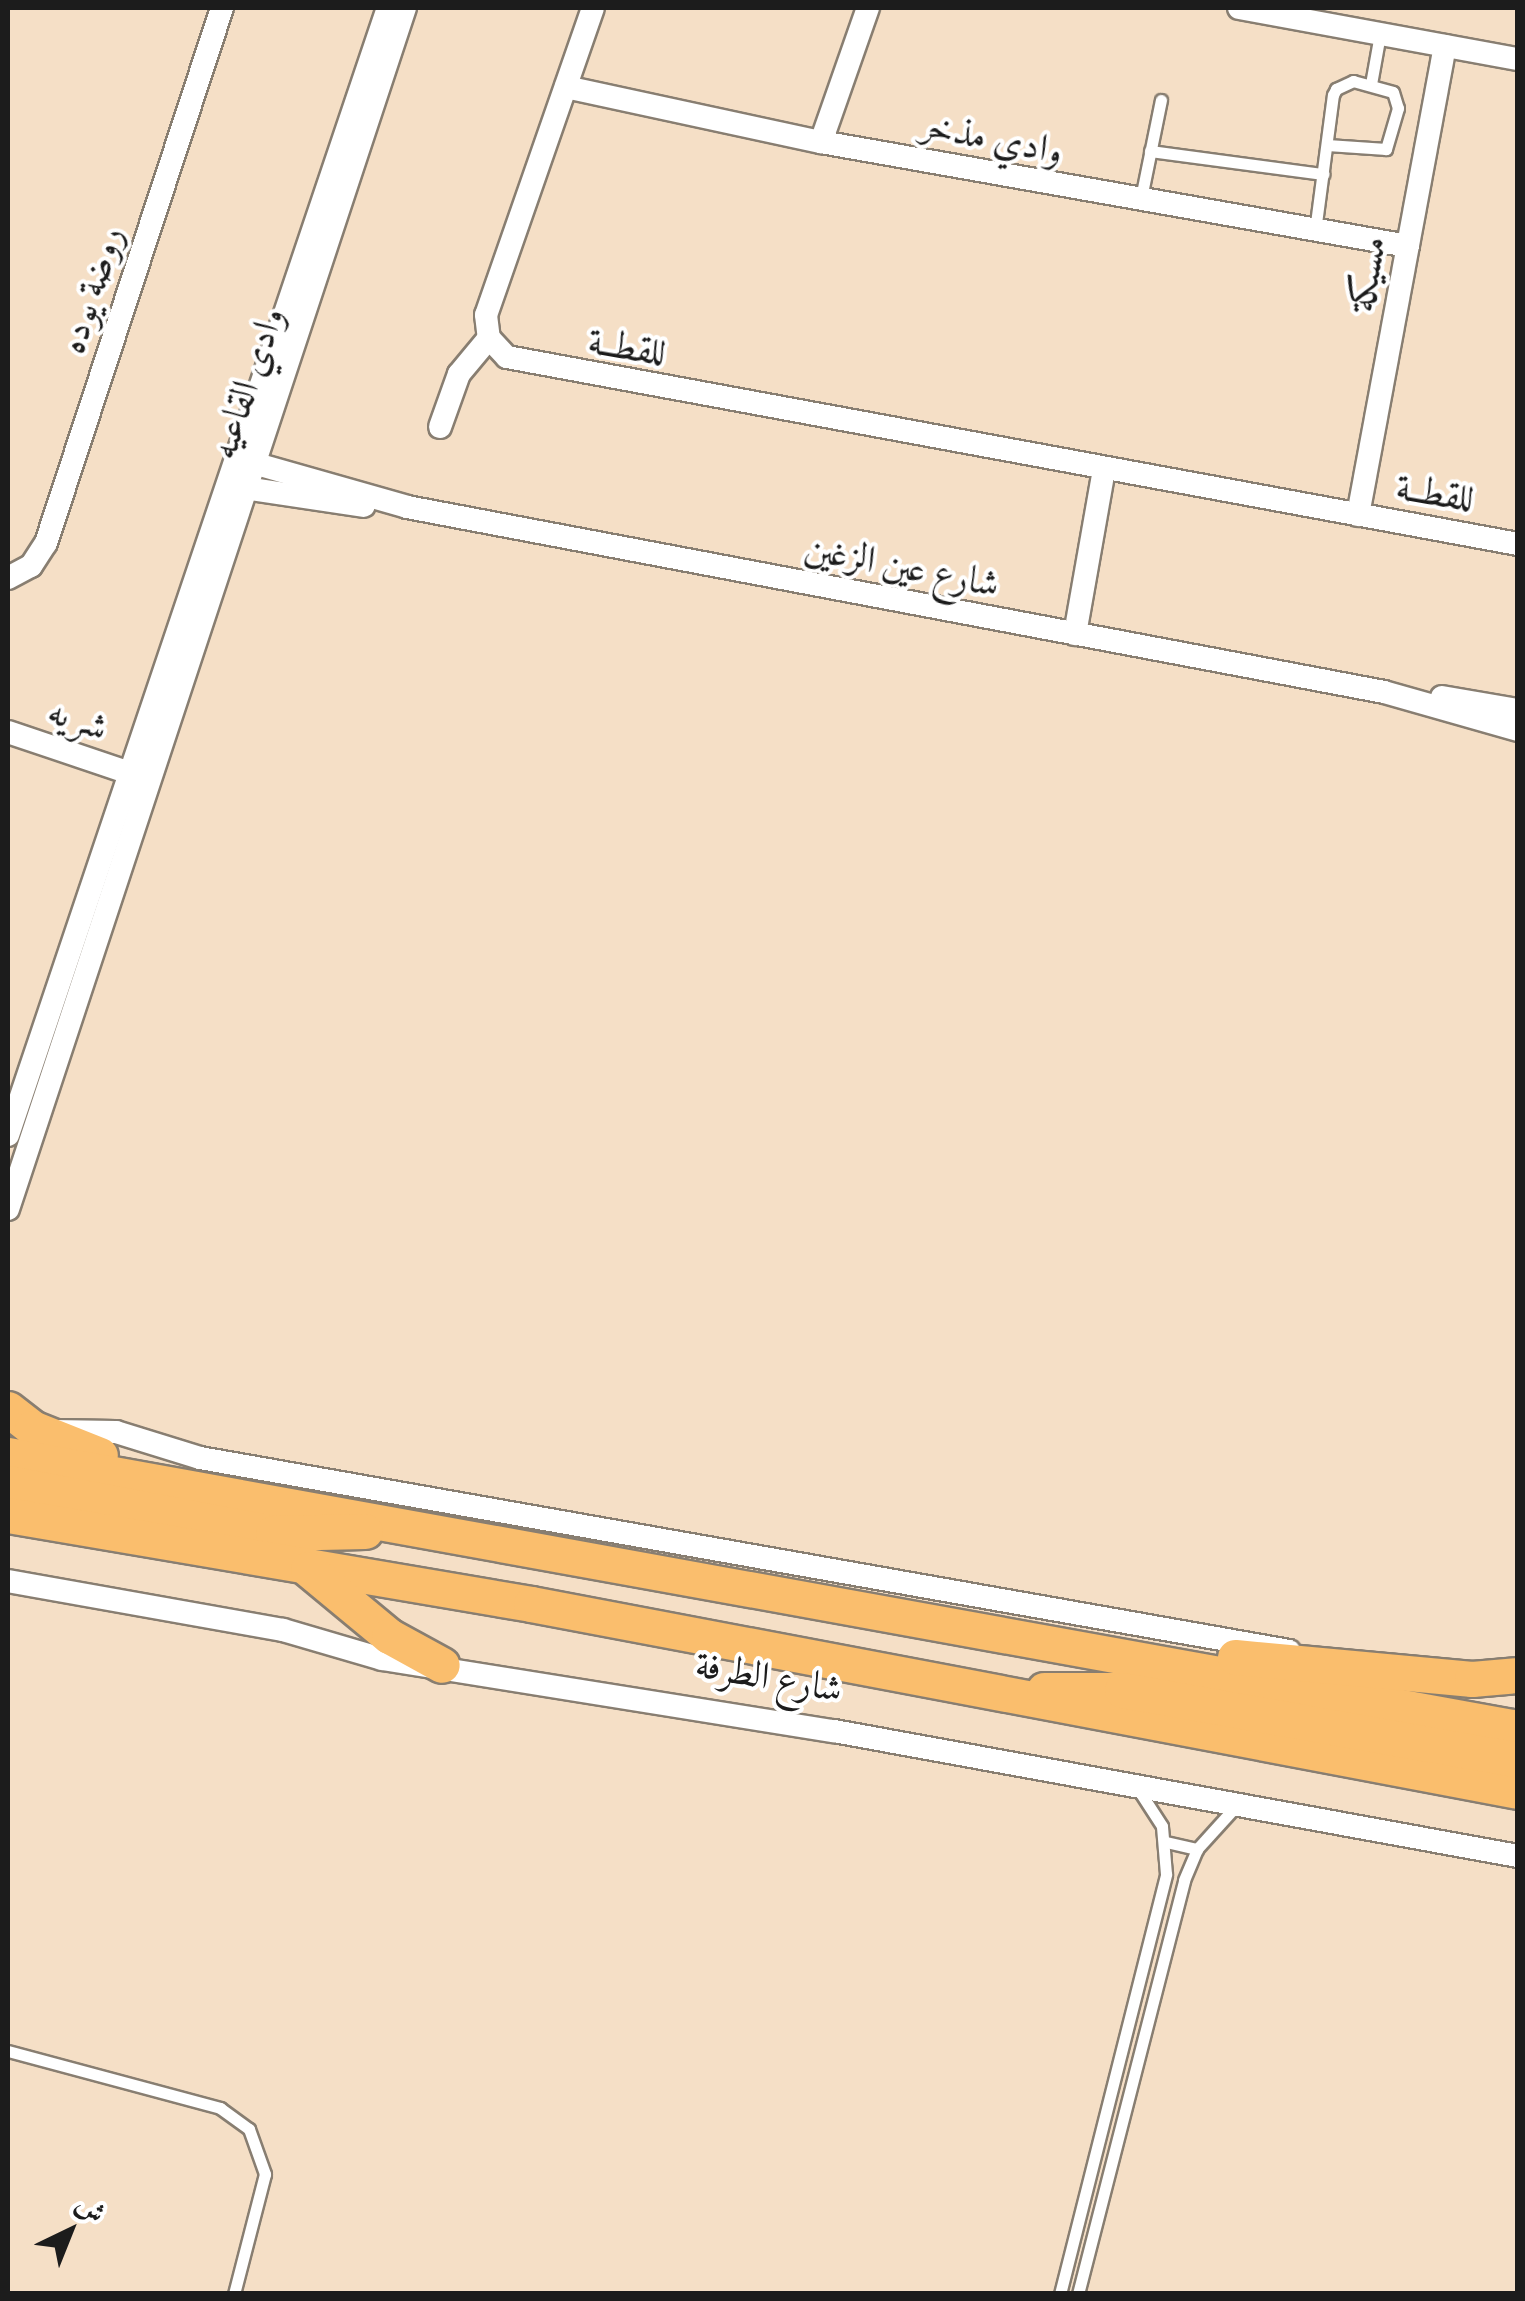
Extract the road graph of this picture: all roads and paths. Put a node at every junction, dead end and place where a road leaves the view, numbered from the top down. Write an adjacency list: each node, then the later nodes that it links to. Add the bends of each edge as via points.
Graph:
1 (222, 8): 28 (street, روضة يوده, via 46,542 31,566)
2 (388, 8): 22 (street, وادي القاعيه)
3 (405, 8): 22 (street, وادي القاعيه)
4 (593, 8): 11 (street)
5 (868, 8): 13 (street)
6 (1239, 8): 7 (street)
7 (1380, 34): 8 (street); 10 (lane)
8 (1444, 46): 9 (street); 19 (street, مسيكة)
9 (1518, 59)
10 (1371, 84): 14 (lane, via 1346,81 1336,89); 14 (lane, via 1388,89 1398,102 1389,144 1377,152)
11 (566, 87): 13 (street, وادي مذخر); 20 (street, via 486,315)
12 (1160, 100): 15 (lane)
13 (821, 142): 17 (street, وادي مذخر)
14 (1327, 145): 16 (lane)
15 (1150, 151): 16 (lane); 17 (lane)
16 (1323, 174): 18 (lane)
17 (1140, 202): 18 (street, وادي مذخر)
18 (1315, 231): 19 (street, وادي مذخر)
19 (1408, 246): 26 (street, مسيكة)
20 (489, 338): 21 (street, via 459,374); 23 (street, للقطــة, via 507,357 538,366)
21 (440, 427)
22 (249, 462): 24 (street, وادي القاعيه); 25 (street, شارع عين الزغين)
23 (1104, 470): 26 (street, للقطــة); 29 (street)
24 (239, 487): 25 (street, شارع عين الزغين); 34 (street, وادي القاعيه)
25 (408, 507): 29 (street, شارع عين الزغين)
26 (1358, 515): 27 (street, للقطــة)
27 (1518, 544)
28 (8, 578)
29 (1075, 634): 30 (street, شارع عين الزغين)
30 (1384, 692): 31 (street, شارع عين الزغين); 32 (street, شارع عين الزغين)
31 (1518, 710)
32 (1518, 730)
33 (8, 732): 34 (street, شريه)
34 (138, 775): 35 (street, وادي القاعيه); 36 (street, وادي القاعيه)
35 (8, 1135)
36 (8, 1208)
37 (8, 1409): 38 (main road)
38 (42, 1432): 41 (main road); 49 (street, via 116,1432 200,1458 1157,1632 1245,1639)
39 (8, 1455): 41 (main road)
40 (8, 1483): 43 (main road, via 288,1535)
41 (196, 1487): 43 (main road)
42 (8, 1515): 44 (main road, شارع الطرفة)
43 (406, 1527): 48 (main road)
44 (307, 1568): 50 (main road, via 389,1636); 52 (main road, شارع الطرفة, via 530,1604)
45 (8, 1581): 50 (street, شارع الطرفة, via 282,1630 382,1659)
46 (1518, 1616): 47 (path)
47 (1518, 1638)
48 (1133, 1658): 49 (main road); 53 (main road)
49 (1310, 1662): 51 (main road, via 1472,1678)
50 (442, 1665): 55 (street, شارع الطرفة)
51 (1518, 1676)
52 (998, 1696): 54 (main road, via 1122,1690); 56 (main road, شارع الطرفة)
53 (1518, 1728)
54 (1518, 1760)
55 (1134, 1786): 57 (street, شارع الطرفة); 58 (lane, via 1155,1811)
56 (1518, 1791)
57 (1236, 1806): 59 (lane); 60 (street, شارع الطرفة)
58 (1166, 1842): 59 (lane); 63 (lane, via 1166,1874)
59 (1197, 1849): 64 (lane)
60 (1518, 1856)
61 (8, 2051): 62 (lane, via 220,2108 249,2128 265,2174)
62 (234, 2294)
63 (1060, 2294)
64 (1078, 2294)

